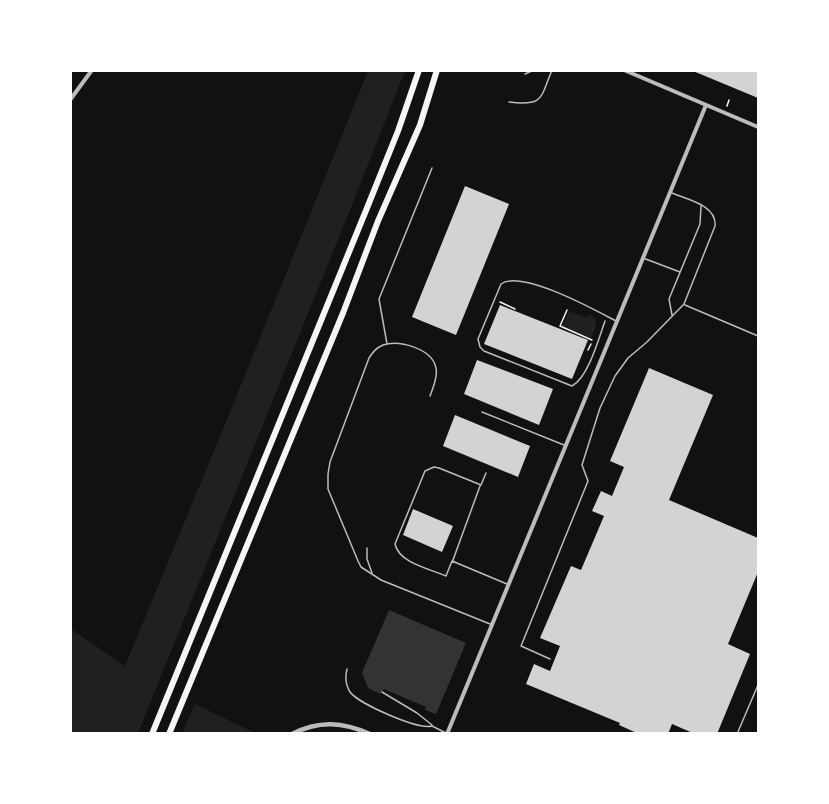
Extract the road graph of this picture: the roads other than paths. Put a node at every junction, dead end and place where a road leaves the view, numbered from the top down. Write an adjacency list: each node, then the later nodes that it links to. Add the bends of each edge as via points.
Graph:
1 (92, 70): 8 (street)
2 (419, 70): 38 (main road, via 363,219)
3 (437, 70): 39 (main road, via 418,131)
4 (534, 70): 7 (lane)
5 (552, 70): 9 (lane, via 533,104)
6 (624, 70): 10 (street)
7 (525, 74)
8 (70, 100)
9 (509, 102)
10 (706, 105): 11 (street); 13 (street)
11 (759, 127)
12 (432, 168): 22 (lane, via 379,299)
13 (670, 192): 14 (lane); 15 (street)
14 (701, 205): 16 (lane, via 700,224); 17 (lane, via 716,218 715,226)
15 (642, 258): 16 (lane); 20 (street)
16 (680, 272): 18 (lane, via 669,299)
17 (684, 304): 18 (lane); 21 (lane)
18 (672, 316): 33 (lane, via 615,376 593,429 582,465 588,481 521,646)
19 (605, 321): 20 (lane, via 584,375 572,386 484,351 478,339 501,284 510,279 543,286)
20 (616, 321): 25 (street)
21 (759, 336)
22 (387, 344): 23 (lane, via 408,345 432,359 436,379); 30 (lane, via 375,349 369,358 328,474 328,489 358,561)
23 (430, 396)
24 (482, 412): 25 (lane)
25 (565, 446): 31 (street)
26 (486, 473): 27 (lane)
27 (481, 485): 29 (lane); 29 (lane, via 439,468 425,471 395,544 403,558 446,576)
28 (367, 548): 30 (lane)
29 (452, 561): 31 (lane)
30 (372, 574): 32 (lane)
31 (508, 585): 32 (street)
32 (491, 625): 42 (street)
33 (550, 659)
34 (347, 669): 37 (lane, via 345,679 359,700 415,724)
35 (759, 685): 43 (lane)
36 (382, 692): 37 (lane)
37 (432, 726): 42 (lane)
38 (152, 734)
39 (169, 734)
40 (292, 734): 41 (street, via 327,723)
41 (370, 734)
42 (447, 734)
43 (737, 734)

